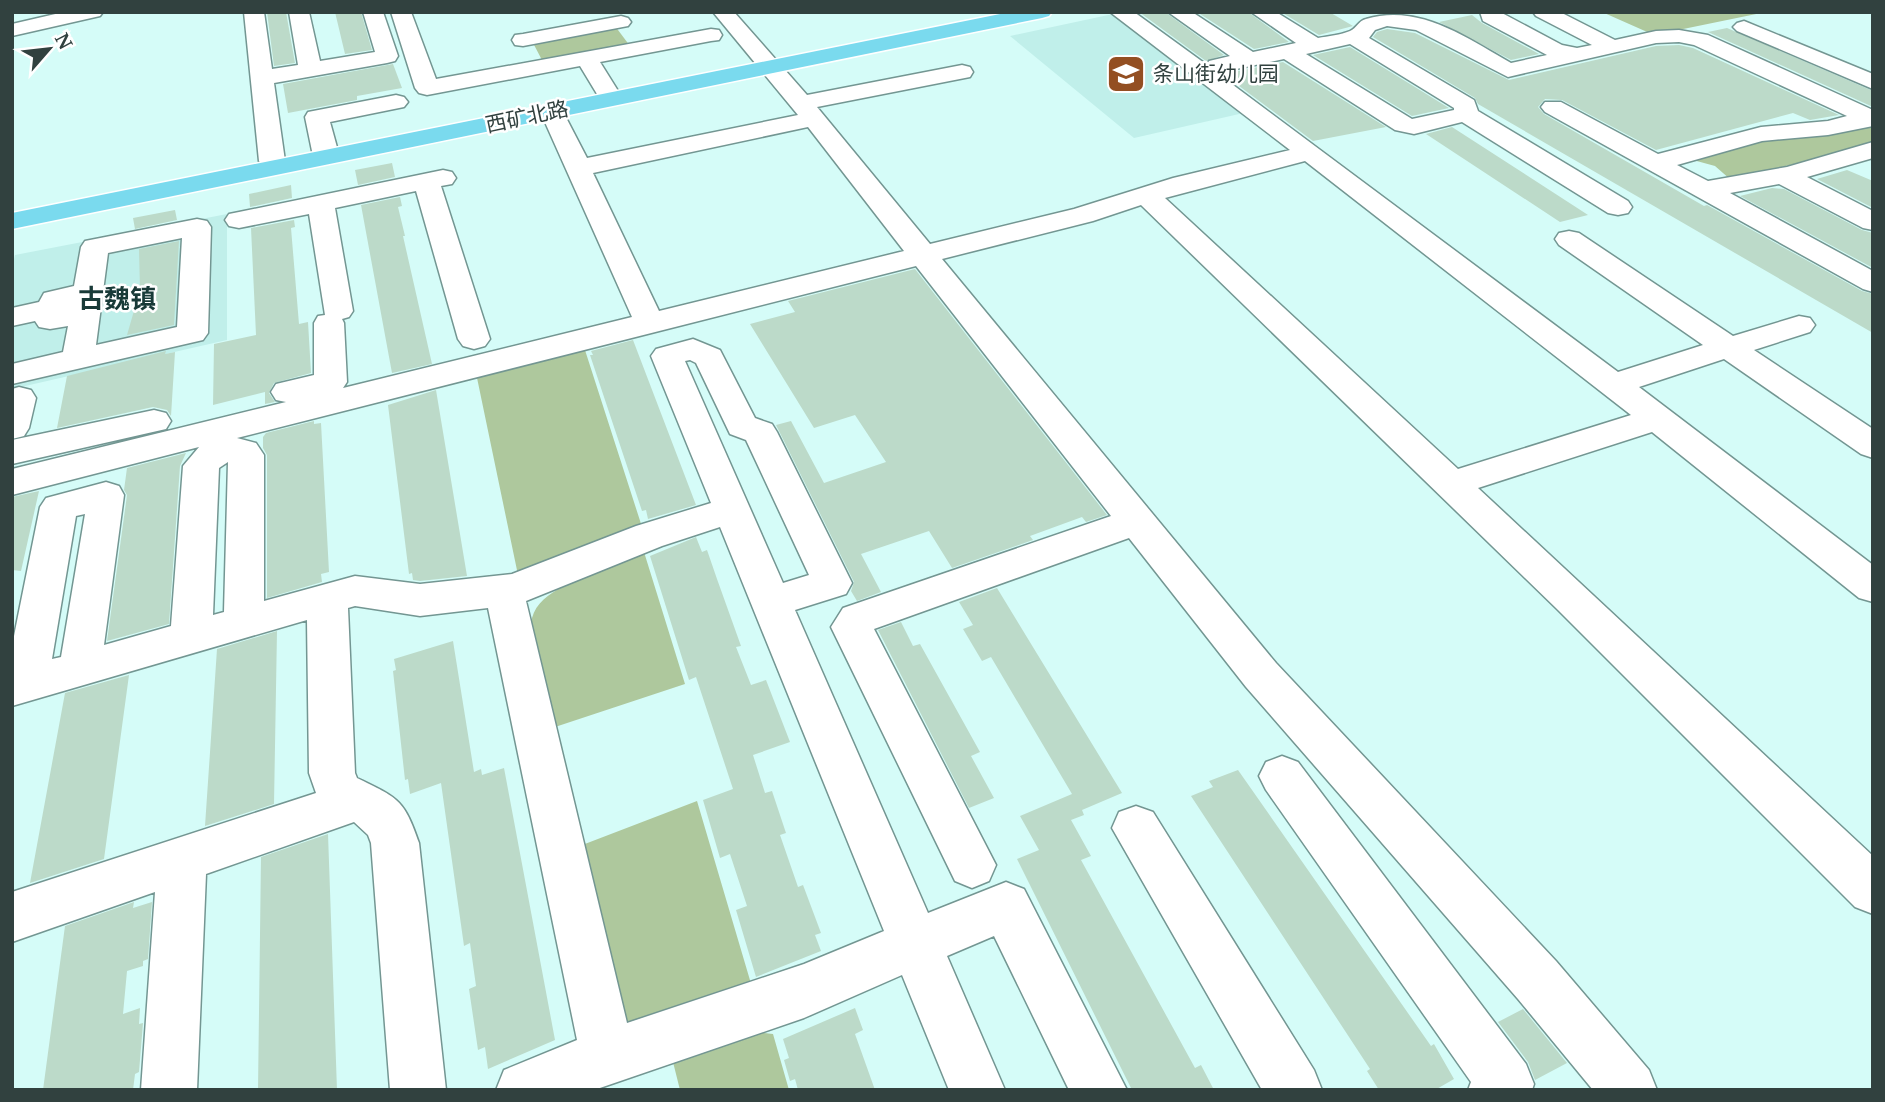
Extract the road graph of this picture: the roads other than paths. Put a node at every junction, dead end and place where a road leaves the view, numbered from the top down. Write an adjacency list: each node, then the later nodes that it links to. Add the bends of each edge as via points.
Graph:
1 (93, 12): 17 (street)
2 (254, 12): 33 (street)
3 (299, 12): 31 (street)
4 (373, 12): 31 (street, via 387,56)
5 (401, 12): 30 (street, via 427,88)
6 (723, 12): 28 (street)
7 (1014, 12): 28 (main road, 西矿北路)
8 (1042, 12): 28 (main road, 西矿北路)
9 (1120, 12): 43 (street)
10 (1178, 12): 27 (street)
11 (1261, 12): 21 (street)
12 (1490, 12): 25 (street, via 1490,17 1555,50)
13 (1543, 12): 22 (street)
14 (617, 17): 23 (street); 30 (street, via 518,31)
15 (670, 22): 20 (street)
16 (1744, 27): 34 (street)
17 (12, 30)
18 (711, 35): 20 (street)
19 (1353, 37): 21 (street); 25 (street, via 1371,24 1395,19 1426,25 1508,70); 40 (street, via 1466,104)
20 (685, 40): 23 (street)
21 (1316, 46): 24 (street)
22 (1613, 47): 25 (street); 41 (street, via 1666,36 1693,38)
23 (639, 48): 26 (street)
24 (1287, 51): 27 (street); 40 (street, via 1404,125 1414,127)
25 (1578, 55)
26 (586, 58): 30 (street); 35 (street)
27 (1250, 60): 29 (street)
28 (769, 64): 35 (main road, 西矿北路); 38 (main road, 西矿北路); 39 (street)
29 (1217, 66)
30 (537, 68)
31 (310, 69): 33 (street)
32 (962, 72): 39 (street)
33 (262, 78): 46 (street)
34 (1873, 82)
35 (608, 94): 42 (main road, 西矿北路)
36 (397, 102): 42 (street, via 317,117)
37 (1553, 107): 44 (street)
38 (552, 111): 47 (street); 56 (main road, 西矿北路)
39 (807, 111): 47 (street); 59 (street)
40 (1466, 114): 48 (street)
41 (1872, 118): 44 (street, via 1828,128 1761,134)
42 (325, 151): 46 (main road, 西矿北路)
43 (1311, 152): 51 (street); 68 (street)
44 (1645, 158): 48 (street); 50 (street)
45 (1866, 158): 49 (street)
46 (272, 161): 54 (main road, 西矿北路)
47 (578, 168): 63 (street)
48 (1561, 172): 53 (street)
49 (1782, 175): 50 (street); 57 (street)
50 (1704, 190): 60 (street)
51 (1146, 195): 59 (street); 74 (street)
52 (321, 203): 55 (street); 65 (street, via 435,180); 72 (street, via 333,317 331,382)
53 (1618, 207)
54 (12, 214)
55 (239, 220)
56 (12, 222)
57 (1873, 222)
58 (1569, 239): 66 (street)
59 (924, 255): 63 (street); 76 (street)
60 (1869, 277)
61 (87, 302): 62 (street, via 55,299 52,308); 67 (street); 67 (street, via 96,247 197,227 192,333)
62 (12, 317)
63 (650, 324): 73 (street)
64 (1799, 326): 66 (street)
65 (474, 339)
66 (1728, 348): 68 (street); 71 (street)
67 (78, 359): 69 (street)
68 (1614, 384): 70 (street)
69 (15, 400)
70 (1658, 418): 74 (street); 77 (street)
71 (1873, 446)
72 (12, 452)
73 (12, 482)
74 (1451, 484): 90 (street)
75 (732, 510): 78 (street, via 649,536 538,583); 80 (street); 80 (street, via 722,432 760,432 832,583)
76 (1137, 522): 89 (street, via 857,620 852,627); 101 (street, via 1261,675 1538,980)
77 (1873, 587)
78 (504, 591): 79 (street, via 419,600 355,591); 93 (street)
79 (327, 598): 81 (street); 86 (street, via 332,773 339,792)
80 (771, 602): 92 (street)
81 (244, 622): 82 (street); 82 (street, via 246,455 231,449 215,453 201,466)
82 (191, 637): 83 (street)
83 (80, 669): 84 (street); 84 (street, via 106,495 59,507)
84 (19, 686)
85 (1282, 776): 100 (street, via 1506,1084)
86 (355, 801): 88 (street); 95 (street, via 388,822 395,843)
87 (1136, 828): 99 (street)
88 (182, 860): 91 (street); 94 (street)
89 (972, 865)
90 (1873, 890)
91 (12, 917)
92 (916, 944): 93 (street, via 804,991); 97 (street); 98 (street, via 1006,906)
93 (608, 1058): 96 (street)
94 (169, 1090)
95 (418, 1090)
96 (524, 1090)
97 (977, 1090)
98 (1099, 1090)
99 (1294, 1090)
100 (1496, 1090)
101 (1629, 1090)

